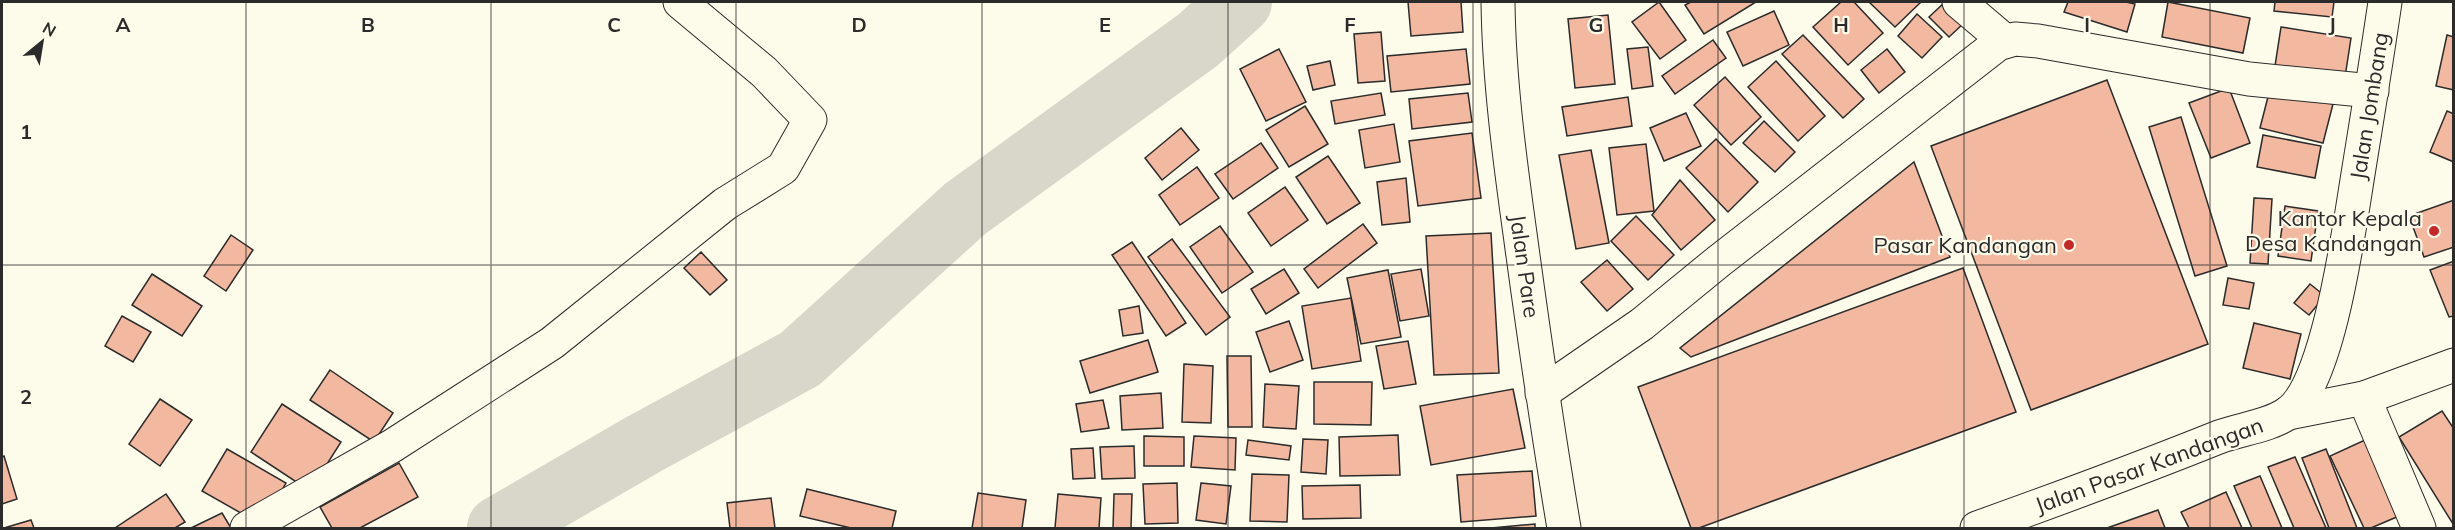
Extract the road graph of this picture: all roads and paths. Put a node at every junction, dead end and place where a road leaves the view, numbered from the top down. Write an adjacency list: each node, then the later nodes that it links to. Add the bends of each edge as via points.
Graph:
1 (680, 2): 11 (street, via 764,72 810,120 783,168 725,204 552,343 392,446)
2 (1498, 2): 8 (street, Jalan Pare, via 1514,187)
3 (1959, 2): 5 (street)
4 (2385, 2): 6 (street, Jalan Jombang)
5 (2005, 40): 6 (street, via 2038,41 2248,78); 8 (street, via 1642,324)
6 (2372, 91): 10 (street, Jalan Jombang, via 2330,325 2309,387)
7 (2454, 365): 9 (street, Jalan Pasar Kandangan)
8 (1542, 393): 12 (street, Jalan Pare)
9 (2364, 398): 10 (street, Jalan Pasar Kandangan); 14 (street)
10 (2288, 413): 13 (street, Jalan Pasar Kandangan)
11 (247, 528)
12 (1564, 528)
13 (1977, 528)
14 (2419, 528)

